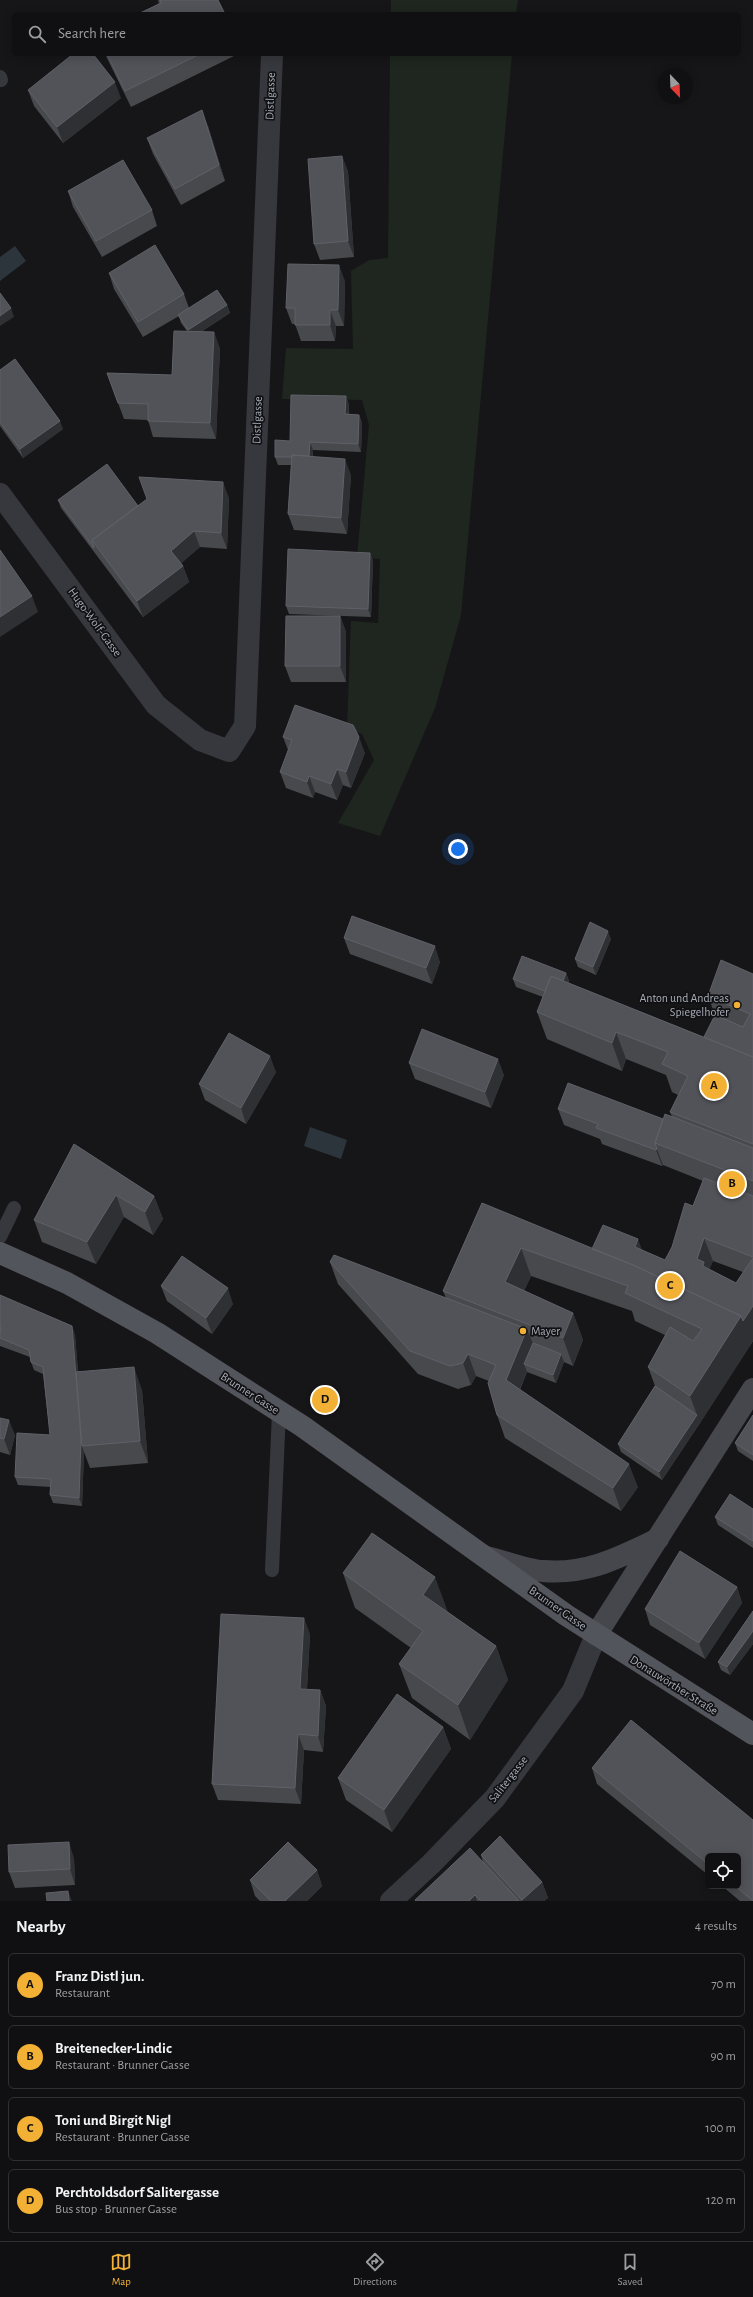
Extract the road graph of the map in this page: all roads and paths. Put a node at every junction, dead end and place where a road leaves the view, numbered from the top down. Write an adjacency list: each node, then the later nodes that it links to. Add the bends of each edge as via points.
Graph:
1 (272, 56): 3 (street, Distlgasse, via 245,726 229,751)
2 (0, 494): 3 (street, Hugo-Wolf-Gasse, via 156,705)
3 (200, 740)
4 (14, 1208): 5 (lane)
5 (0, 1237)
6 (0, 1253): 8 (main road, Brunner Gasse, via 67,1283 157,1333)
7 (753, 1389): 9 (main road, Brunner Gasse)
8 (279, 1412): 10 (main road, Brunner Gasse); 11 (lane)
9 (658, 1539): 10 (main road, Brunner Gasse, via 591,1568 543,1571); 12 (main road, Brunner Gasse)
10 (486, 1557): 12 (main road, Brunner Gasse)
11 (272, 1570)
12 (596, 1635): 13 (main road, Donauwörther Straße); 14 (street, Salitergasse, via 573,1691 495,1798)
13 (753, 1734)
14 (391, 1901)

